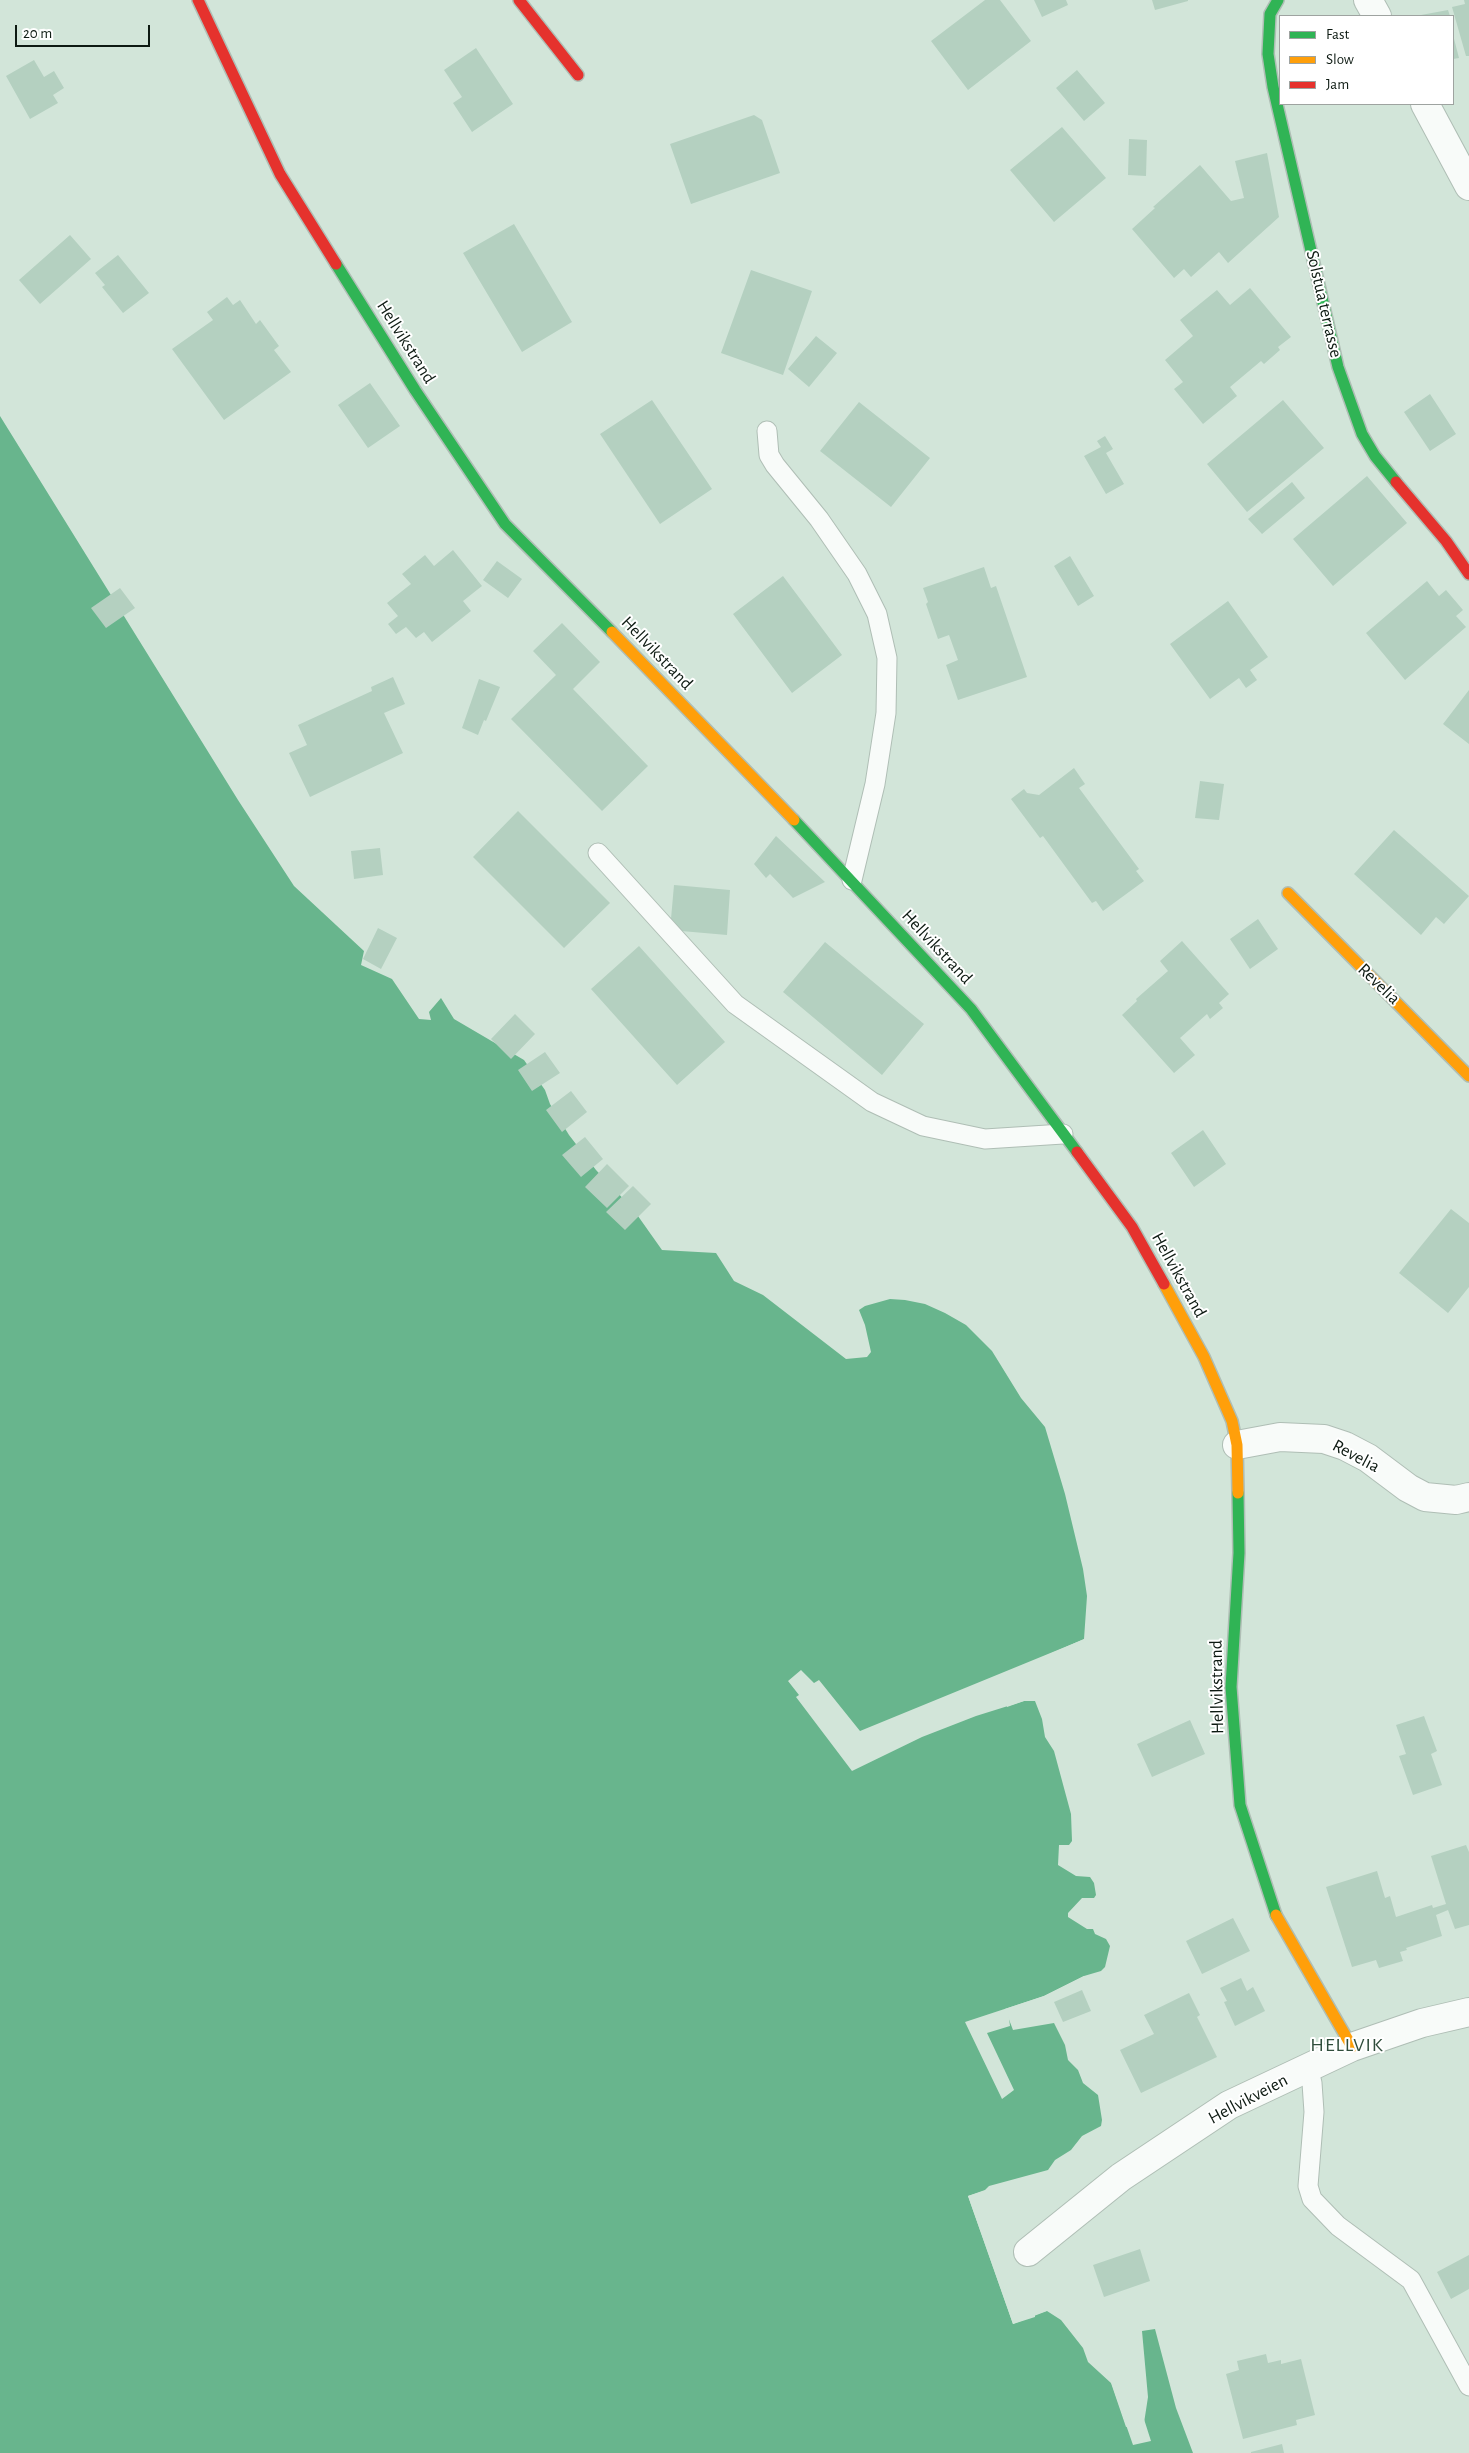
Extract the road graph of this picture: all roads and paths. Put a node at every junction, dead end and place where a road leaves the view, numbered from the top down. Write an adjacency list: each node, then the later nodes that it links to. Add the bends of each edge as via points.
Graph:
1 (198, 0): 12 (street, Hellvikstrand, via 280,174 415,390 505,524)
2 (518, 0): 6 (street)
3 (1278, 0): 10 (street, Solstua terrasse, via 1270,14 1268,54 1273,87 1338,367 1362,434 1375,456 1446,541)
4 (1368, 0): 5 (street)
5 (1376, 15)
6 (578, 75)
7 (1426, 105): 8 (street)
8 (1469, 186)
9 (767, 431): 12 (lane, via 768,449 775,466 819,519 857,574 877,614 887,658 886,713 881,748)
10 (1469, 574)
11 (598, 853): 15 (lane, via 735,1004 872,1102 923,1126 985,1139)
12 (852, 880): 15 (street, Hellvikstrand, via 971,1010)
13 (1288, 893): 14 (street, Revelia)
14 (1469, 1076)
15 (1063, 1134): 16 (street, Hellvikstrand, via 1132,1227 1204,1357 1232,1421)
16 (1236, 1445): 17 (street, Revelia, via 1280,1437 1324,1440 1368,1458 1425,1497 1456,1500); 19 (street, Hellvikstrand, via 1239,1553 1231,1687 1240,1805 1277,1919)
17 (1469, 1497)
18 (1469, 2012): 19 (street, Hellvikveien, via 1422,2023)
19 (1352, 2047): 20 (street, Hellvikveien)
20 (1308, 2068): 21 (street, Hellvikveien, via 1229,2105 1121,2177); 22 (lane, via 1314,2112 1308,2186 1312,2199 1338,2226 1411,2280)
21 (1028, 2252)
22 (1469, 2386)

